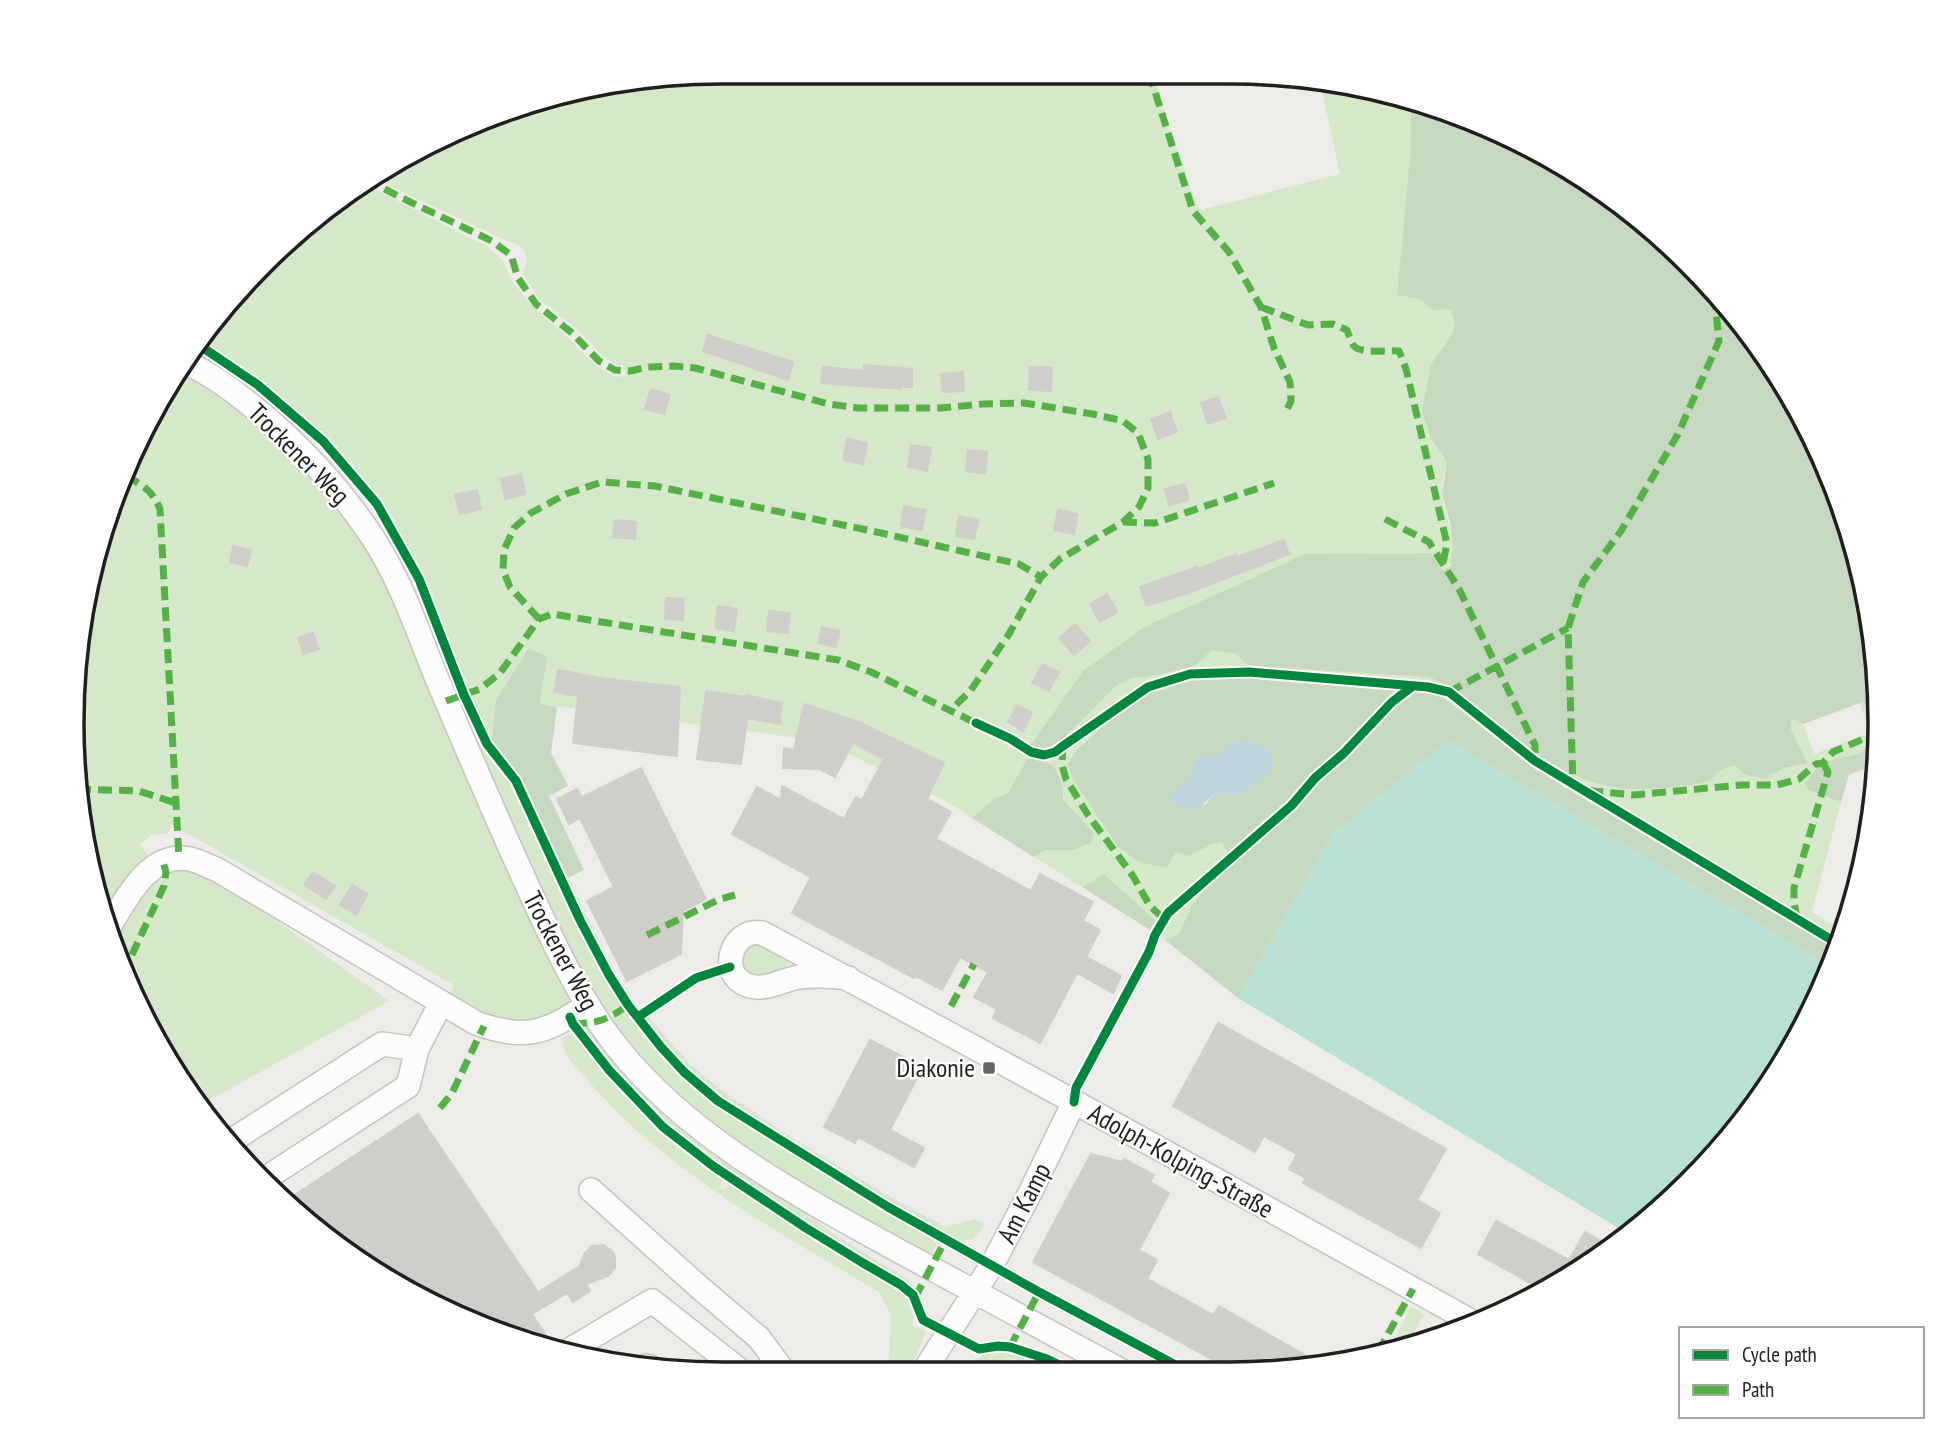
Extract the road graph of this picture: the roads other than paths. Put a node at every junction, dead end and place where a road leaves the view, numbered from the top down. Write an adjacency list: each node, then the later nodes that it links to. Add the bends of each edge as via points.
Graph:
1 (193, 367): 5 (street, Trockener Weg, via 240,396 290,438 342,494 375,541 398,584 532,898)
2 (115, 918): 4 (street, via 150,869 188,859 216,869)
3 (848, 978): 7 (street, Adolph-Kolping-Straße)
4 (441, 1003): 5 (street, via 476,1023 518,1034 554,1026); 6 (street)
5 (588, 1005): 11 (street, Trockener Weg, via 639,1074 717,1142)
6 (417, 1049): 8 (street, via 382,1044); 9 (street, via 408,1086)
7 (1073, 1102): 11 (street, Am Kamp); 12 (street, Adolph-Kolping-Straße)
8 (237, 1137)
9 (271, 1175)
10 (591, 1190): 15 (street, via 760,1338)
11 (975, 1292): 16 (street, Am Kamp); 17 (street, Trockener Weg)
12 (1463, 1317)
13 (577, 1345): 14 (street, via 652,1301)
14 (714, 1362)
15 (777, 1362)
16 (930, 1362)
17 (1105, 1362)

